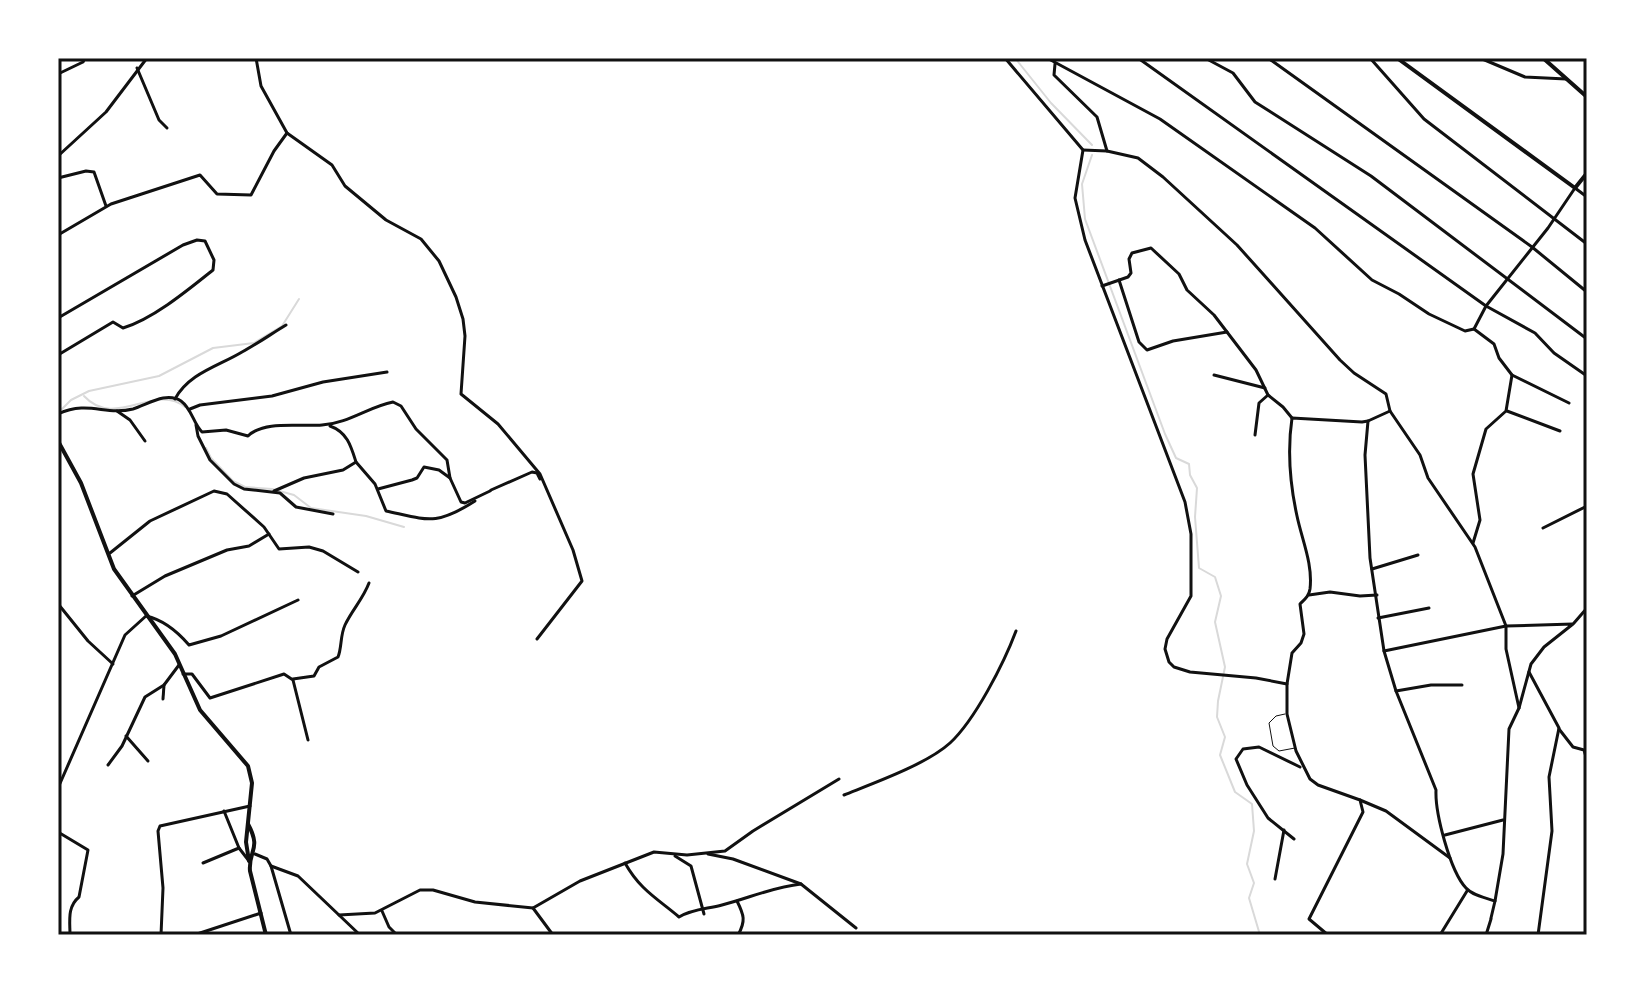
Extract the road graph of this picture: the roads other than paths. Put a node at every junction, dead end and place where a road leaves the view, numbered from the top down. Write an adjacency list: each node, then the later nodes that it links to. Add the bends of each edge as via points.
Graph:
1 (85, 58): 15 (street)
2 (147, 58): 14 (street)
3 (256, 58): 19 (street, via 261,86)
4 (1005, 58): 20 (street)
5 (1047, 58): 13 (street)
6 (1138, 58): 36 (street)
7 (1205, 58): 32 (street, via 1233,73 1255,102 1371,176)
8 (1268, 58): 31 (street)
9 (1370, 58): 28 (street, via 1424,119)
10 (1397, 58): 25 (main road)
11 (1480, 58): 16 (street, via 1529,78)
12 (1543, 58): 16 (main road)
13 (1055, 64): 21 (street, via 1054,75 1097,117); 39 (street, via 1160,119 1315,228 1372,280 1429,314 1465,331)
14 (137, 68): 18 (street); 22 (street, via 106,112)
15 (58, 74)
16 (1566, 79): 17 (main road)
17 (1587, 97)
18 (167, 128)
19 (287, 133): 27 (street, via 251,195 217,194 200,175); 68 (street, via 332,165 345,186 386,220 421,239 439,261 463,319 461,394 519,446)
20 (1083, 150): 21 (street); 34 (street, via 1076,202 1085,240)
21 (1107, 151): 53 (street, via 1138,158 1192,202 1340,360 1386,394)
22 (58, 156)
23 (1587, 173): 25 (main road)
24 (58, 178): 27 (street, via 94,172)
25 (1575, 188): 26 (street); 28 (street)
26 (1587, 197)
27 (106, 206): 29 (street)
28 (1555, 219): 30 (street); 31 (street)
29 (58, 235)
30 (1587, 244)
31 (1532, 247): 32 (street); 35 (street)
32 (1509, 279): 36 (street); 41 (street)
33 (1119, 280): 34 (street); 40 (street, via 1139,342 1147,350); 40 (street, via 1131,273 1132,253 1151,248)
34 (1106, 284): 101 (street, via 1189,516 1191,596 1169,632 1166,656 1181,670)
35 (1587, 292)
36 (1486, 306): 39 (street); 46 (street, via 1535,333)
37 (58, 318): 42 (street, via 183,245 205,241 214,260 213,270 143,318 123,328 113,322)
38 (286, 325): 49 (street, via 217,363 181,388)
39 (1474, 329): 45 (street, via 1494,344)
40 (1227, 332): 47 (street)
41 (1587, 339)
42 (58, 355)
43 (387, 372): 51 (street)
44 (1214, 375): 47 (street)
45 (1512, 375): 50 (street); 54 (street)
46 (1587, 376)
47 (1265, 388): 48 (street)
48 (1268, 395): 56 (street); 61 (street, via 1259,403)
49 (175, 399): 51 (street); 52 (street, via 155,399)
50 (1569, 403)
51 (190, 409): 58 (street)
52 (117, 411): 55 (street, via 83,406); 63 (street)
53 (1390, 411): 57 (street); 76 (street)
54 (1506, 411): 60 (street); 76 (street, via 1486,429 1473,474 1480,520)
55 (58, 414)
56 (1292, 418): 57 (street); 82 (street, via 1288,452 1308,558)
57 (1368, 421): 79 (street)
58 (196, 425): 59 (street, via 202,432 226,430 248,436 258,428); 71 (street, via 210,460 234,484)
59 (326, 425): 66 (street, via 340,430); 67 (street, via 396,402 447,460)
60 (1560, 431)
61 (1255, 435)
62 (58, 441): 65 (main road)
63 (145, 441)
64 (58, 451): 65 (street)
65 (67, 454): 78 (main road)
66 (356, 462): 69 (street); 71 (street)
67 (450, 478): 69 (street, via 424,467 417,478); 70 (street, via 461,502)
68 (543, 481): 70 (street, via 532,472); 94 (street, via 582,581)
69 (378, 489): 70 (street, via 386,511 428,521 452,514)
70 (490, 491)
71 (271, 492): 73 (street, via 296,507)
72 (1587, 506): 74 (street)
73 (333, 514)
74 (1543, 528)
75 (270, 534): 78 (street, via 227,494 214,491 150,521); 80 (street, via 279,549 323,551); 84 (street, via 165,576)
76 (1473, 544): 92 (street)
77 (1418, 555): 79 (street)
78 (107, 556): 84 (main road)
79 (1372, 569): 83 (street)
80 (358, 572)
81 (369, 583): 100 (street, via 346,623 338,657 310,677)
82 (1308, 595): 83 (street); 101 (street, via 1300,604 1304,634 1292,653)
83 (1377, 595): 90 (street)
84 (132, 596): 89 (main road)
85 (298, 600): 89 (street, via 189,645 164,622)
86 (59, 605): 96 (street)
87 (1429, 608): 90 (street)
88 (1587, 608): 91 (street)
89 (146, 616): 96 (street, via 125,635); 97 (main road)
90 (1378, 618): 95 (street)
91 (1573, 624): 92 (street); 98 (street, via 1544,647)
92 (1506, 626): 95 (street); 106 (street)
93 (1016, 631): 119 (street, via 1004,664 950,743)
94 (537, 639)
95 (1384, 651): 104 (street)
96 (113, 664): 118 (street)
97 (179, 665): 99 (main road); 102 (street)
98 (1529, 672): 106 (street); 108 (street)
99 (183, 674): 100 (street, via 192,674 210,698 284,674); 121 (main road, via 200,710 248,766)
100 (292, 679): 110 (street)
101 (1287, 684): 107 (street)
102 (164, 685): 105 (street); 109 (street, via 145,697)
103 (1462, 685): 104 (street)
104 (1396, 691): 127 (street, via 1436,790)
105 (163, 699)
106 (1519, 708): 123 (street, via 1509,729)
107 (1287, 714): 111 (street); 111 (lane, via 1270,720 1271,737 1275,749)
108 (1559, 728): 112 (street, via 1573,747); 161 (street, via 1549,777 1552,831)
109 (126, 736): 114 (street); 115 (street)
110 (308, 740)
111 (1295, 748): 116 (street)
112 (1586, 750): 113 (street)
113 (1587, 760)
114 (148, 761)
115 (108, 765)
116 (1302, 768): 120 (street, via 1318,785); 125 (street, via 1259,747 1243,749 1236,759 1268,818)
117 (839, 779): 132 (street, via 725,851)
118 (58, 788)
119 (844, 795)
120 (1360, 800): 133 (street, via 1386,811); 158 (street, via 1363,812 1309,919)
121 (250, 806): 122 (street); 124 (main road)
122 (224, 811): 129 (street); 150 (street, via 160,826)
123 (1504, 820): 127 (street); 142 (street)
124 (248, 824): 130 (main road); 134 (main road)
125 (1284, 830): 128 (street); 138 (street)
126 (58, 832): 149 (street, via 88,850 79,897 70,912)
127 (1445, 835): 133 (street)
128 (1294, 839)
129 (239, 848): 134 (street); 135 (street)
130 (255, 854): 134 (main road); 137 (street)
131 (672, 854): 132 (street); 136 (street, via 654,852); 145 (street, via 691,866)
132 (706, 854): 139 (street)
133 (1450, 858): 140 (street)
134 (249, 861): 146 (main road)
135 (203, 863)
136 (625, 863): 143 (street); 145 (street, via 640,887 672,913 679,917)
137 (271, 866): 147 (street, via 298,876); 153 (street)
138 (1275, 879)
139 (801, 884): 141 (street, via 773,887); 148 (street)
140 (1467, 891): 142 (street); 159 (street)
141 (737, 901): 145 (street); 157 (street, via 745,925)
142 (1495, 901): 160 (street)
143 (533, 908): 144 (street, via 420,890); 156 (street)
144 (382, 910): 147 (street); 155 (street)
145 (703, 912)
146 (261, 913): 151 (street); 152 (main road)
147 (339, 915): 154 (street)
148 (856, 928)
149 (70, 935)
150 (161, 935)
151 (194, 935)
152 (266, 935)
153 (291, 935)
154 (360, 935)
155 (397, 935)
156 (553, 935)
157 (738, 935)
158 (1328, 935)
159 (1440, 935)
160 (1486, 935)
161 (1538, 935)

